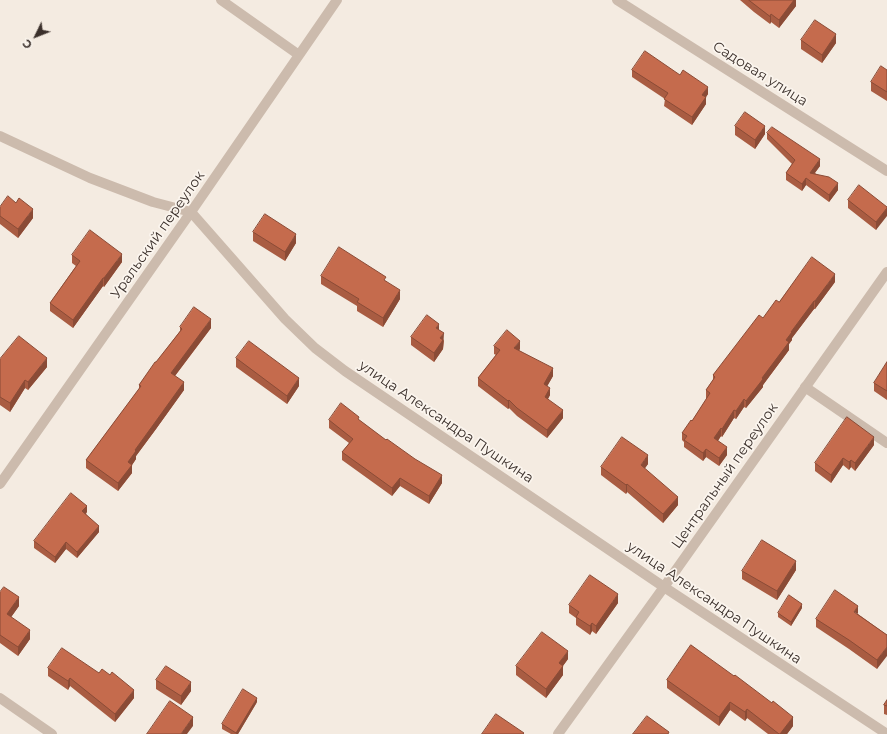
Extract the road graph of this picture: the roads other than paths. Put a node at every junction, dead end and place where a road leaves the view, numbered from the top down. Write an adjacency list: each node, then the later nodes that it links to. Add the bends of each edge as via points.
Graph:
1 (221, 0): 4 (street)
2 (337, 0): 4 (street, Уральский переулок)
3 (617, 0): 6 (street, Садовая улица)
4 (299, 55): 7 (street, Уральский переулок)
5 (0, 136): 7 (street, via 90,178 153,202)
6 (887, 172)
7 (191, 212): 11 (street, Уральский переулок); 12 (street, улица Александра Пушкина, via 285,319 315,348)
8 (887, 272): 9 (street, Центральный переулок)
9 (805, 387): 10 (street); 12 (street, Центральный переулок)
10 (887, 443)
11 (0, 484)
12 (664, 587): 15 (street, Центральный переулок); 16 (street, улица Александра Пушкина)
13 (0, 698): 14 (street)
14 (52, 734)
15 (558, 734)
16 (887, 734)

